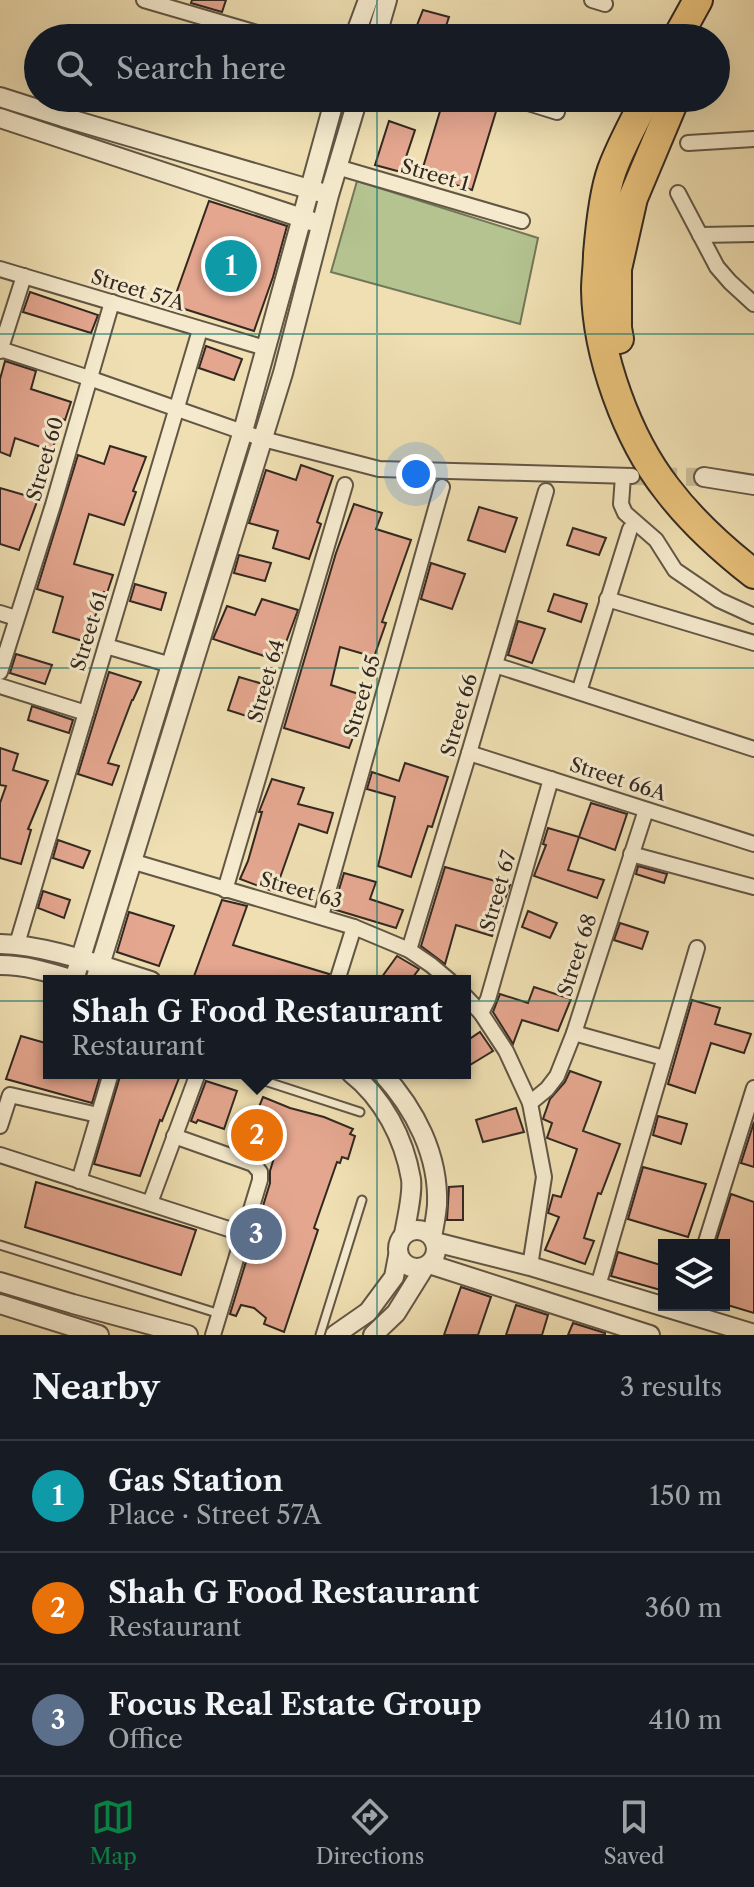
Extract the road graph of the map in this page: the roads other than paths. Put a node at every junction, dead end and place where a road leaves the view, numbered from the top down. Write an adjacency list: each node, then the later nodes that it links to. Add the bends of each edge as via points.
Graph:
1 (144, 0): 6 (street)
2 (368, 0): 7 (street)
3 (387, 0): 8 (street)
4 (698, 0): 9 (highway)
5 (717, 0): 10 (highway)
6 (226, 24)
7 (359, 24)
8 (380, 24)
9 (685, 24)
10 (706, 24)
11 (0, 97): 12 (street)
12 (24, 105)
13 (47, 112): 18 (street)
14 (331, 112): 24 (street)
15 (354, 112): 23 (street)
16 (639, 112): 50 (highway, via 611,171 600,232 596,291 611,377 646,458 666,488 696,524)
17 (669, 112): 49 (highway, via 633,198 617,269 617,328 629,386 651,440 719,527)
18 (63, 117): 20 (street); 24 (street)
19 (0, 118): 20 (street)
20 (57, 137): 27 (street)
21 (754, 139): 22 (street)
22 (688, 143)
23 (337, 167): 26 (street); 28 (street, Street 1)
24 (310, 189): 26 (street); 27 (street)
25 (678, 193): 31 (street)
26 (329, 195): 29 (street)
27 (303, 218): 29 (street); 37 (street)
28 (522, 221)
29 (321, 226): 42 (street)
30 (754, 234): 31 (street)
31 (700, 235): 35 (street, via 717,267)
32 (0, 269): 33 (street, Street 57A)
33 (24, 276): 34 (street, Street 57A); 38 (street)
34 (112, 302): 36 (street, Street 57A); 39 (street, Street 60)
35 (754, 304)
36 (200, 330): 37 (street, Street 57A); 40 (street, Street 61)
37 (265, 348): 41 (street)
38 (0, 350): 39 (street)
39 (89, 378): 40 (street); 54 (street, Street 60)
40 (177, 408): 41 (street); 56 (street, Street 61)
41 (243, 431): 42 (street); 57 (street)
42 (263, 439): 53 (street, via 379,469 628,476 621,504 625,513 656,540 675,570); 69 (street)
43 (704, 477): 45 (street)
44 (345, 485): 71 (street, Street 64)
45 (754, 485)
46 (442, 487): 72 (street, Street 65)
47 (546, 491): 58 (street, Street 66)
48 (630, 529): 51 (street)
49 (754, 555)
50 (754, 574)
51 (607, 599): 55 (street); 61 (street)
52 (0, 613): 54 (street)
53 (754, 616)
54 (16, 618): 59 (street, Street 60)
55 (754, 643)
56 (106, 646): 57 (street); 62 (street, Street 61)
57 (171, 665): 77 (street)
58 (495, 665): 61 (street); 64 (street, Street 66)
59 (0, 672)
60 (0, 686): 62 (street)
61 (579, 692): 63 (street)
62 (86, 713): 74 (street, Street 61)
63 (754, 749)
64 (469, 753): 65 (street, Street 66A); 76 (street, Street 66)
65 (551, 779): 66 (street, Street 66A); 85 (street, Street 67)
66 (646, 810): 67 (street, Street 66A); 68 (street, Street 68)
67 (754, 844)
68 (631, 854): 70 (street); 86 (street, Street 68)
69 (131, 861): 71 (street, Street 63); 79 (street)
70 (754, 887)
71 (225, 890): 72 (street, Street 63)
72 (321, 916): 73 (street, Street 63)
73 (354, 927): 76 (street, Street 63); 82 (street)
74 (8, 944): 77 (street)
75 (697, 948): 87 (street)
76 (409, 950): 83 (street, Street 63)
77 (80, 959): 79 (street); 81 (street)
78 (0, 965): 80 (street)
79 (97, 973)
80 (56, 975)
81 (77, 975)
82 (339, 975)
83 (443, 975)
84 (471, 1002): 85 (street)
85 (481, 1013): 94 (street)
86 (574, 1033): 87 (street); 94 (street, Street 68, via 557,1076)
87 (664, 1058): 112 (street)
88 (109, 1079): 96 (street)
89 (196, 1079): 98 (street)
90 (258, 1079): 95 (lane)
91 (358, 1079): 104 (street, via 397,1130 412,1181)
92 (387, 1079): 106 (street, via 412,1111 435,1169)
93 (754, 1088): 105 (street)
94 (530, 1103): 110 (street, via 544,1177)
95 (360, 1112)
96 (98, 1115): 97 (street, via 10,1095); 100 (street)
97 (0, 1126)
98 (174, 1136): 102 (street); 103 (street, via 253,1164 260,1172)
99 (0, 1155): 100 (street)
100 (79, 1181): 102 (street)
101 (362, 1200): 124 (lane)
102 (150, 1203): 103 (street)
103 (244, 1234): 117 (street)
104 (404, 1234): 106 (street, via 416,1230); 108 (street)
105 (707, 1239)
106 (434, 1240): 109 (street, via 436,1254); 110 (street)
107 (0, 1245): 117 (lane)
108 (398, 1256): 109 (street, via 411,1268); 125 (street, via 394,1277 368,1312)
109 (426, 1266): 126 (street, via 396,1313); 127 (street)
110 (530, 1266): 112 (street)
111 (0, 1282): 115 (street)
112 (598, 1286): 113 (street)
113 (658, 1302)
114 (0, 1304): 118 (street)
115 (73, 1304): 118 (street); 122 (street)
116 (688, 1311): 119 (street)
117 (220, 1314): 123 (street)
118 (67, 1325): 121 (street)
119 (713, 1328): 120 (street)
120 (754, 1334)
121 (99, 1335)
122 (188, 1335)
123 (213, 1335)
124 (320, 1335)
125 (335, 1335)
126 (373, 1335)
127 (650, 1335)

